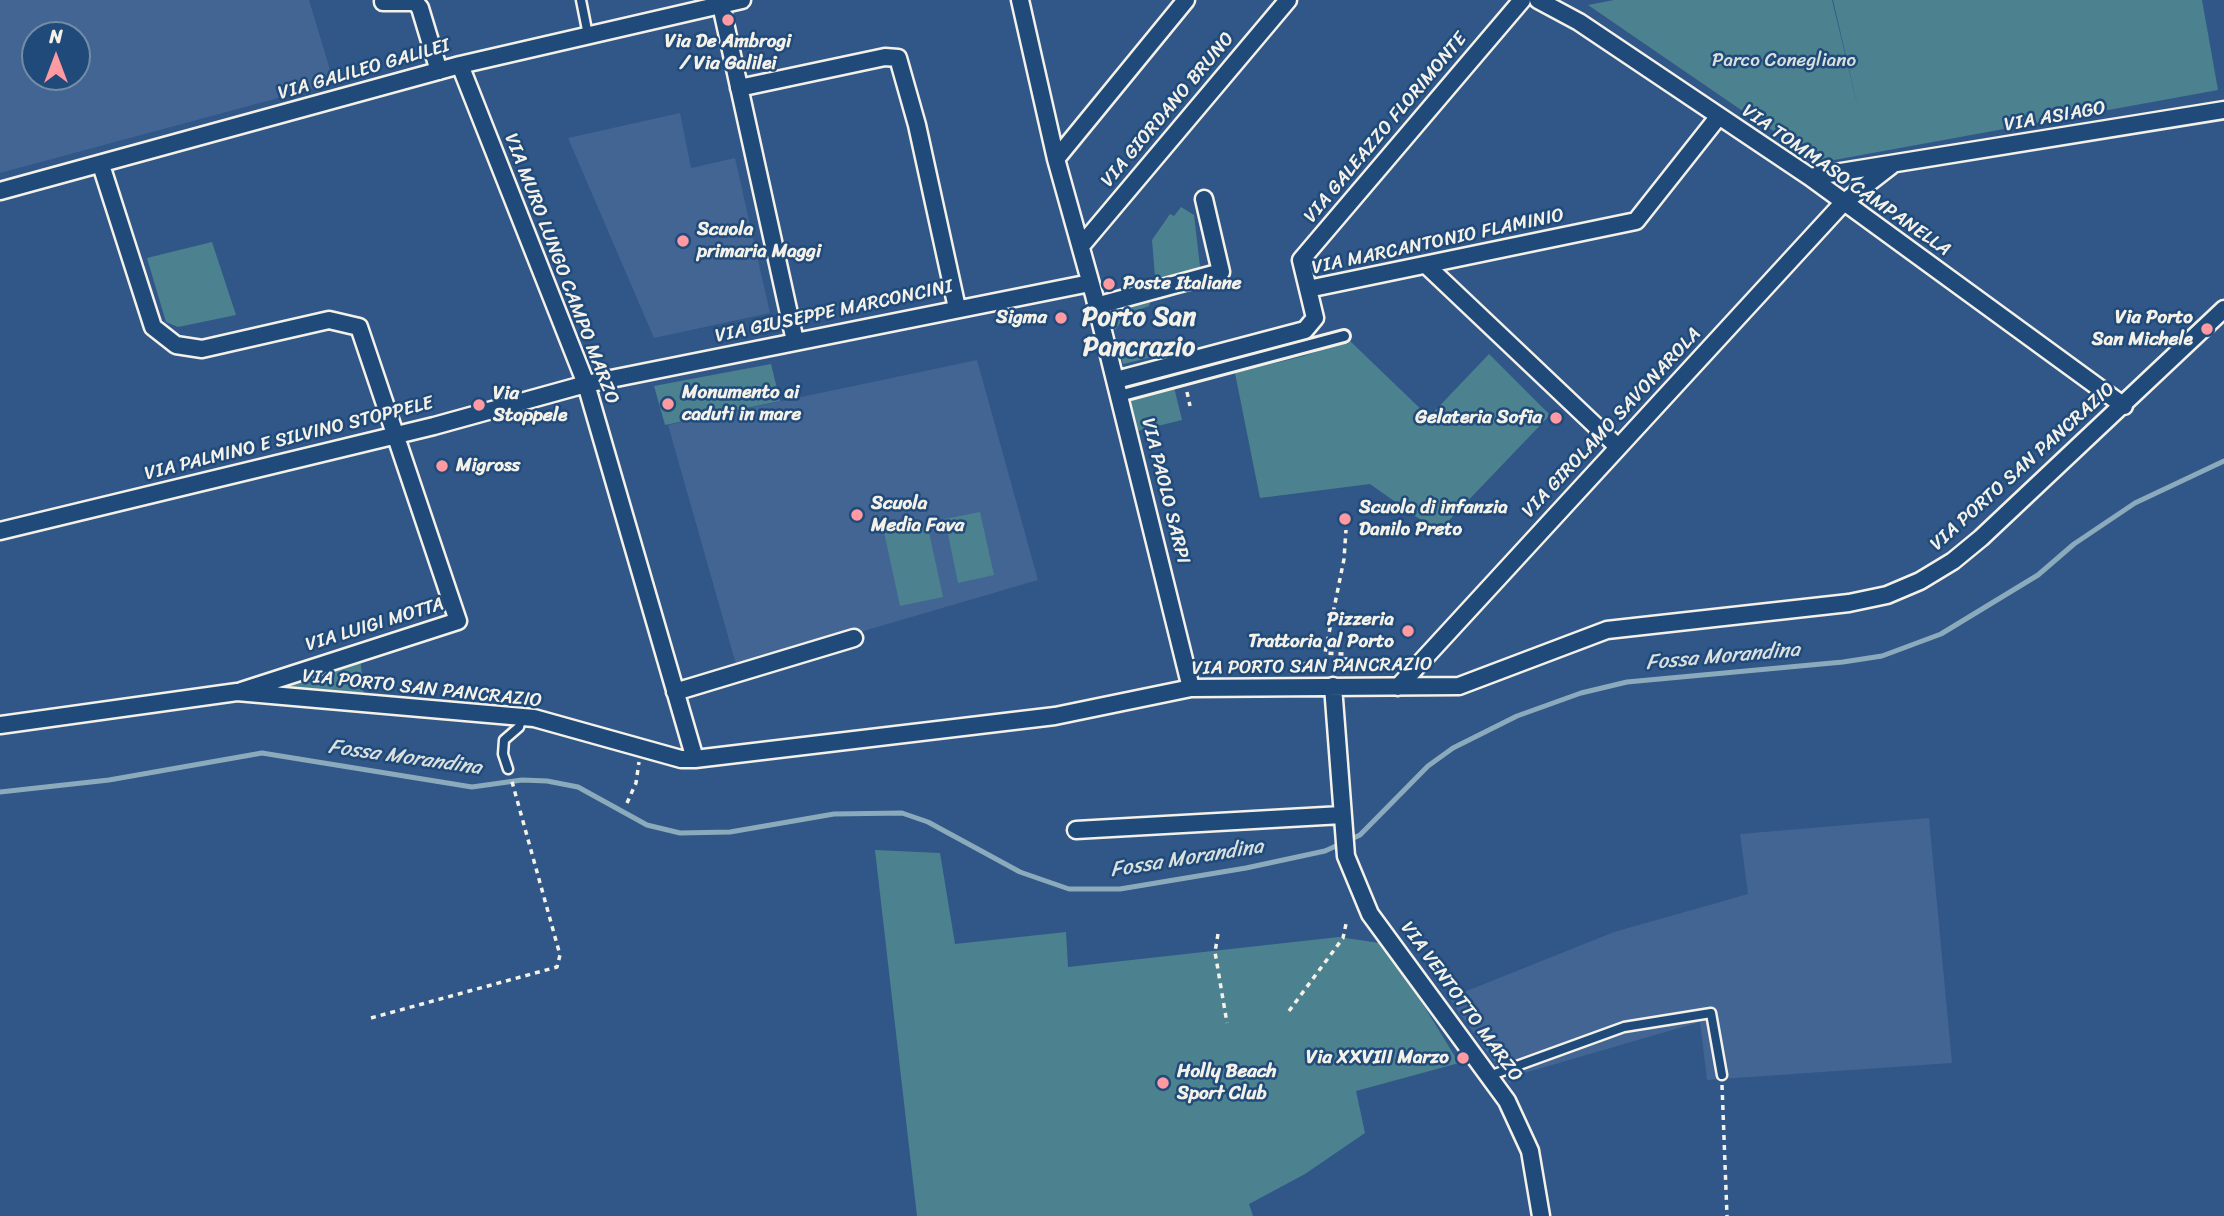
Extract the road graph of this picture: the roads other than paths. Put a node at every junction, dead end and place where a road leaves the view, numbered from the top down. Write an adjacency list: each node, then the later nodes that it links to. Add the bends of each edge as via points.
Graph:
1 (581, 0): 10 (lane)
2 (742, 0): 9 (street, VIA GALILEO GALILEI)
3 (1020, 0): 16 (street, VIA PAOLO SARPI)
4 (1186, 0): 16 (street)
5 (1288, 0): 23 (street, VIA GIORDANO BRUNO)
6 (1522, 0): 26 (street, VIA GALEAZZO FLORIMONTE, via 1301,260)
7 (1538, 0): 15 (street, VIA TOMMASO CAMPANELLA, via 1579,22)
8 (383, 2): 12 (street, via 415,2 420,8)
9 (721, 5): 10 (street, VIA GALILEO GALILEI); 13 (street)
10 (589, 35): 11 (street, VIA GALILEO GALILEI)
11 (460, 65): 12 (street, VIA GALILEO GALILEI); 32 (street, VIA MURO LUNGO CAMPO MARZO)
12 (439, 71): 17 (street, VIA GALILEO GALILEI)
13 (740, 88): 28 (street, via 898,58); 31 (street)
14 (2224, 110): 18 (street, VIA ASIAGO)
15 (1719, 116): 19 (street, VIA TOMMASO CAMPANELLA); 24 (street, VIA MARCANTONIO FLAMINIO, via 1636,221)
16 (1056, 159): 23 (street, VIA PAOLO SARPI)
17 (101, 165): 20 (street, VIA GALILEO GALILEI); 35 (street, via 153,327 176,345 202,349 329,320 359,327)
18 (1892, 165): 19 (street, VIA ASIAGO); 22 (street, VIA ASIAGO)
19 (1810, 177): 22 (street, VIA TOMMASO CAMPANELLA)
20 (0, 191)
21 (1204, 199): 27 (street, via 1222,272)
22 (1843, 203): 34 (street, VIA TOMMASO CAMPANELLA); 36 (street, VIA GIROLAMO SAVONAROLA)
23 (1081, 246): 25 (street, VIA PAOLO SARPI)
24 (1426, 265): 26 (street, VIA MARCANTONIO FLAMINIO); 36 (street)
25 (1090, 282): 27 (street, VIA PAOLO SARPI); 28 (street, VIA GIUSEPPE MARCONCINI)
26 (1308, 289): 33 (street, VIA MARCANTONIO FLAMINIO, via 1315,318 1305,330)
27 (1096, 306): 33 (street, VIA PAOLO SARPI)
28 (957, 308): 31 (street, VIA GIUSEPPE MARCONCINI)
29 (2224, 309): 34 (street, VIA PORTO SAN PANCRAZIO)
30 (1344, 336): 33 (street)
31 (795, 341): 32 (street, VIA GIUSEPPE MARCONCINI)
32 (586, 384): 35 (street, VIA PALMINO E SILVINO STOPPELE); 44 (street, VIA MURO LUNGO CAMPO MARZO)
33 (1118, 388): 42 (street, VIA PAOLO SARPI)
34 (2124, 406): 39 (street, VIA PORTO SAN PANCRAZIO, via 1953,561 1887,595 1607,630 1459,686)
35 (395, 435): 37 (street, VIA PALMINO E SILVINO STOPPELE); 43 (street, VIA LUIGI MOTTA, via 458,621)
36 (1618, 447): 39 (street, VIA GIROLAMO SAVONAROLA)
37 (0, 531)
38 (855, 638): 44 (street)
39 (1415, 679): 41 (street, VIA GIROLAMO SAVONAROLA)
40 (1333, 686): 41 (street, VIA PORTO SAN PANCRAZIO); 42 (street, VIA PORTO SAN PANCRAZIO); 49 (street, VIA VENTOTTO MARZO)
41 (1398, 687)
42 (1191, 688): 47 (street, VIA PORTO SAN PANCRAZIO, via 1055,716)
43 (237, 692): 45 (street, VIA PORTO SAN PANCRAZIO); 46 (street, VIA PORTO SAN PANCRAZIO)
44 (675, 692): 47 (street, VIA MURO LUNGO CAMPO MARZO)
45 (522, 717): 47 (street, VIA PORTO SAN PANCRAZIO, via 681,760); 48 (lane, via 519,727 504,740)
46 (0, 725)
47 (695, 759)
48 (508, 769)
49 (1342, 815): 50 (street); 52 (street, VIA VENTOTTO MARZO, via 1346,856 1370,914)
50 (1076, 830)
51 (1722, 1075): 52 (lane, via 1711,1013 1625,1027)
52 (1489, 1076): 53 (street, VIA VENTOTTO MARZO, via 1507,1101 1530,1151)
53 (1541, 1216)

